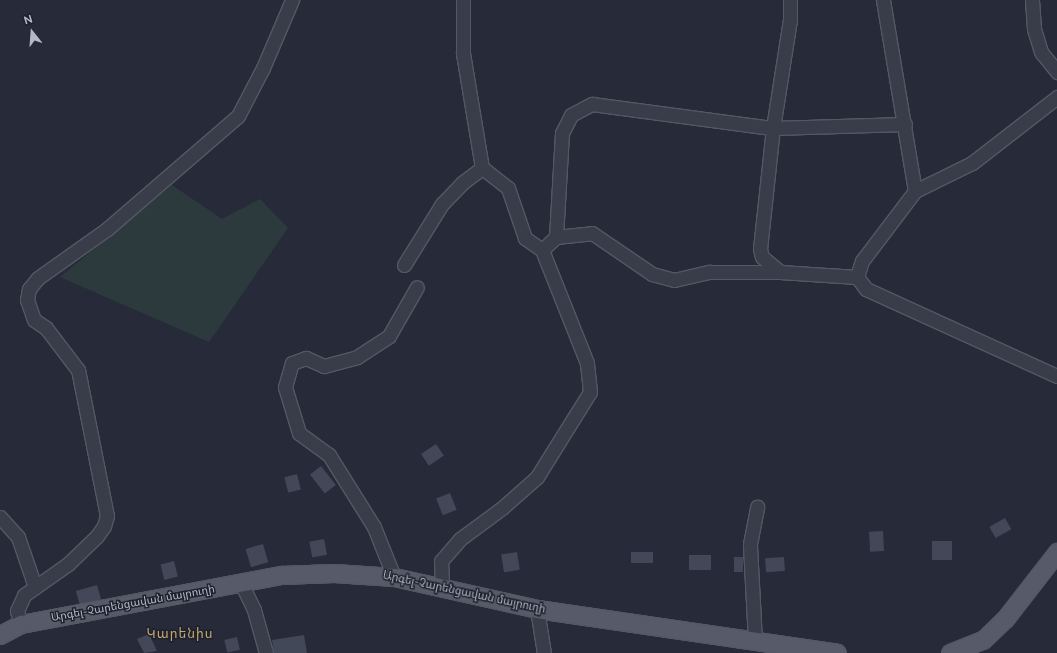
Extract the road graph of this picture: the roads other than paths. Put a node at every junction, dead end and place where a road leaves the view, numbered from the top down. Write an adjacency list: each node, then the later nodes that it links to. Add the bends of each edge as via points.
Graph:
1 (292, 0): 24 (street, via 263,68 238,116 107,229 38,278 29,289 27,300 34,320 46,328 78,370 107,516 104,526 85,548 68,564)
2 (463, 0): 10 (street, via 463,53)
3 (790, 0): 9 (street, via 790,20)
4 (883, 0): 8 (street)
5 (1032, 0): 6 (street, via 1034,29 1041,52)
6 (1057, 72)
7 (1057, 97): 11 (street, via 972,163)
8 (905, 124): 9 (street); 11 (street)
9 (773, 128): 12 (street, via 592,104 571,116 562,133); 15 (street, via 760,250 762,257)
10 (482, 168): 13 (street, via 508,188 525,238); 14 (street, via 462,183 442,204)
11 (915, 191): 16 (street, via 862,261)
12 (556, 237): 13 (street); 15 (street, via 592,233 652,274 674,280 710,272)
13 (542, 250): 25 (street, via 587,363 590,392 537,477 502,508 460,539 441,561)
14 (404, 265)
15 (780, 272): 16 (street)
16 (857, 277): 18 (street, via 866,289)
17 (417, 288): 22 (street, via 389,336 357,358 324,366 306,358 292,363 285,387 299,433 329,455 374,527)
18 (1057, 376)
19 (757, 507): 29 (street, via 750,544)
20 (0, 517): 24 (street, via 18,537)
21 (1057, 552): 30 (main road)
22 (394, 576): 23 (main road, Արգել-Չարենցավան մայրուղի, via 334,573 281,575); 25 (main road, Արգել-Չարենցավան մայրուղի)
23 (241, 583): 27 (main road, Արգել-Չարենցավան մայրուղի); 32 (street, via 254,610)
24 (35, 586): 27 (street, via 19,601 17,611)
25 (442, 587): 26 (main road, Արգել-Չարենցավան մայրուղի)
26 (537, 609): 29 (main road, Արգել-Չարենցավան մայրուղի); 33 (street)
27 (21, 624): 28 (main road, Արգել-Չարենցավան մայրուղի)
28 (0, 635)
29 (755, 641): 31 (main road, Արգել-Չարենցավան մայրուղի)
30 (981, 647): 35 (main road)
31 (780, 649): 34 (main road, Արգել-Չարենցավան մայրուղի)
32 (266, 653)
33 (544, 653)
34 (837, 653)
35 (950, 653)

